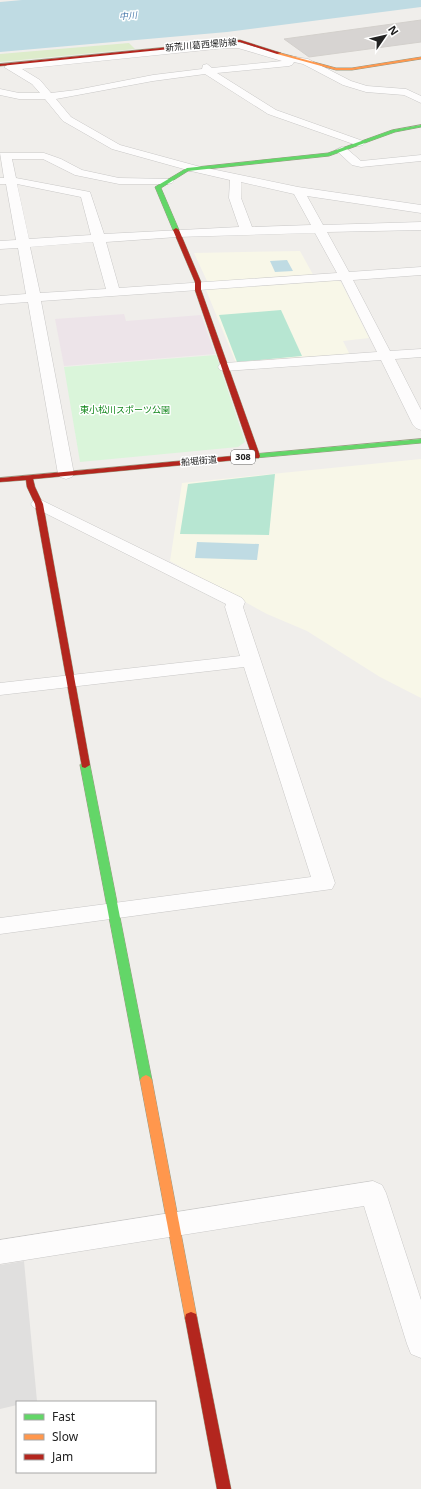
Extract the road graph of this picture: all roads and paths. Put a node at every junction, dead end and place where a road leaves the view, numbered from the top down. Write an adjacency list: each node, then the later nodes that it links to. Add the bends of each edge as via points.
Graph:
1 (204, 47): 2 (street); 4 (street, via 238,45 283,58); 9 (street)
2 (140, 54): 5 (street, via 140,63); 7 (street)
3 (421, 58): 4 (street, 新荒川葛西堤防線, via 342,69)
4 (305, 61): 6 (street, 新荒川葛西堤防線, via 240,41); 9 (street); 14 (street, via 347,84 406,92)
5 (135, 64)
6 (0, 65)
7 (12, 67): 8 (street); 11 (street)
8 (0, 68)
9 (208, 72): 13 (street, via 153,78); 16 (street, via 272,112)
10 (45, 75): 11 (street)
11 (31, 78): 12 (street, via 23,89); 13 (street)
12 (3, 95): 13 (street)
13 (47, 96): 20 (street, via 67,119 116,147)
14 (421, 100)
15 (421, 126): 16 (street, via 394,131)
16 (358, 143): 17 (street)
17 (342, 150): 19 (street, via 356,163 361,164); 20 (street)
18 (3, 156): 22 (street); 23 (street, via 44,156 79,174)
19 (421, 158)
20 (195, 169): 21 (street); 24 (street, via 187,170)
21 (237, 178): 25 (street); 30 (street, via 234,199)
22 (6, 180): 26 (street); 33 (street)
23 (119, 181): 24 (street); 26 (street)
24 (168, 181): 31 (street, via 158,187)
25 (298, 191): 27 (street); 29 (street)
26 (94, 192): 32 (street)
27 (421, 209)
28 (421, 226): 29 (street)
29 (319, 229): 30 (street); 36 (street)
30 (247, 231): 31 (street)
31 (177, 233): 32 (street); 37 (street)
32 (98, 238): 33 (street); 38 (street)
33 (24, 243): 34 (street); 39 (street)
34 (0, 245)
35 (421, 271): 36 (street)
36 (345, 276): 37 (street); 42 (street)
37 (198, 286): 38 (street); 43 (street)
38 (114, 292): 39 (street)
39 (35, 297): 40 (street); 47 (street)
40 (0, 300)
41 (421, 353): 42 (street)
42 (384, 355): 43 (street); 44 (street)
43 (225, 367): 46 (street)
44 (421, 425)
45 (421, 441): 46 (street, 船堀街道 / 308)
46 (256, 456): 47 (street, 船堀街道 / 308)
47 (66, 474): 48 (street, 船堀街道 / 308)
48 (29, 477): 49 (street, 船堀街道 / 308); 50 (street)
49 (0, 480)
50 (39, 504): 51 (street, via 236,602 234,607); 52 (street)
51 (252, 660): 52 (street); 54 (street, via 324,883)
52 (69, 681): 53 (street); 54 (street)
53 (0, 689)
54 (113, 911): 55 (street); 56 (street)
55 (0, 926)
56 (175, 1224): 57 (street); 58 (street, via 374,1193); 59 (street)
57 (0, 1252)
58 (421, 1344)
59 (224, 1489)

